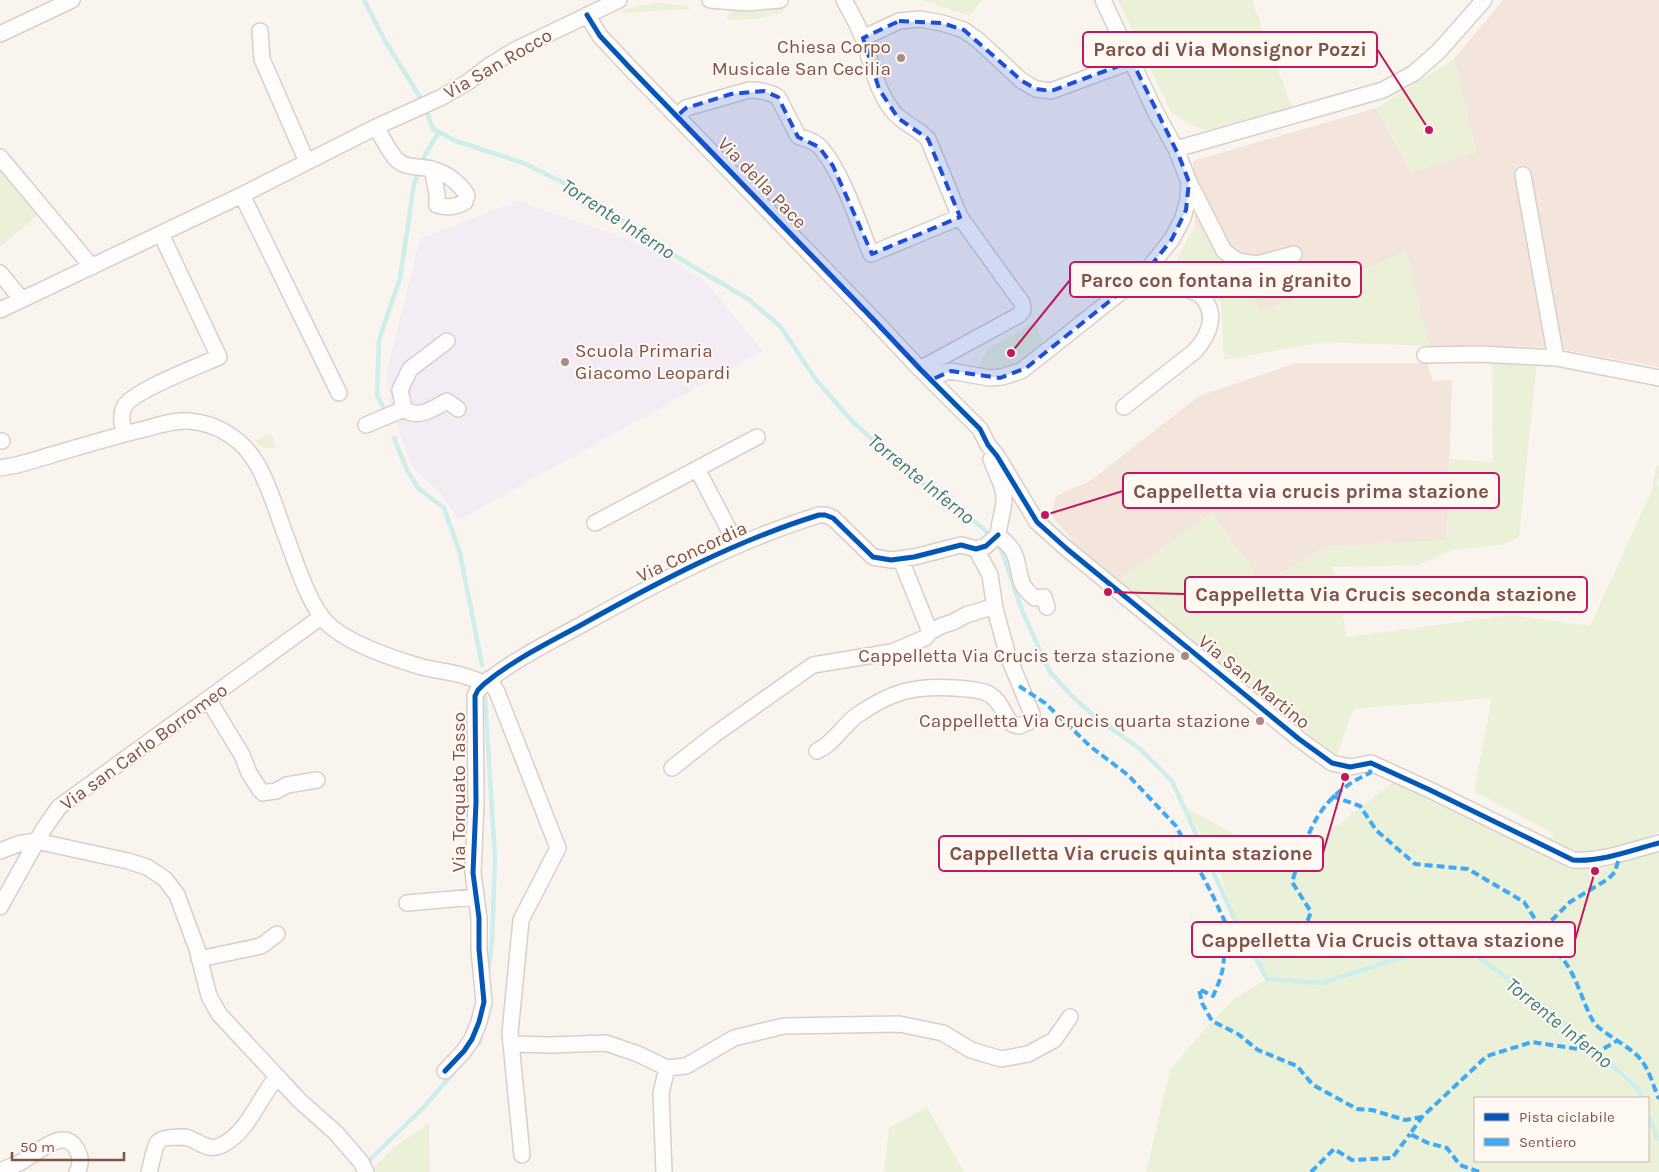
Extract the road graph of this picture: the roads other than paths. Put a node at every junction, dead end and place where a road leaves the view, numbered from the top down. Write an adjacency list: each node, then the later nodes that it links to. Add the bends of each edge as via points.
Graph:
1 (72, 0): 10 (street)
2 (619, 0): 8 (street, Via San Rocco)
3 (710, 0): 4 (street, via 746,3)
4 (780, 0)
5 (844, 0): 11 (street)
6 (1103, 0): 12 (street)
7 (1484, 0): 15 (street, via 1439,52 1414,73 1383,90)
8 (587, 15): 13 (street, Via della Pace, via 600,36); 14 (street, Via San Rocco, via 500,59 440,98)
9 (260, 30): 17 (street, via 262,59)
10 (0, 34)
11 (863, 38): 12 (street, via 899,21 942,22 964,30 1022,81 1051,91); 22 (street, via 879,89 898,118 928,139)
12 (1132, 61): 15 (street)
13 (677, 116): 22 (street, via 686,108 749,90 778,97 798,136 819,147 834,166 872,254); 35 (street, Via della Pace)
14 (376, 127): 17 (street, Via San Rocco); 18 (street, via 397,159 408,166)
15 (1176, 149): 20 (street)
16 (0, 157): 27 (street)
17 (308, 162): 21 (street, Via San Rocco)
18 (429, 169)
19 (1523, 175): 34 (street)
20 (1189, 182): 23 (street); 24 (street)
21 (242, 195): 25 (street, Via San Rocco); 38 (street)
22 (960, 217): 35 (street, via 1010,285 1023,310)
23 (1183, 218): 24 (street, via 1196,216); 28 (street, via 1172,239)
24 (1209, 223): 26 (street, via 1224,251 1238,261 1262,264)
25 (161, 234): 27 (street, Via San Rocco); 43 (street, via 219,357 130,400 121,416)
26 (1294, 254)
27 (92, 267): 30 (street, Via San Rocco)
28 (1146, 272): 37 (street, via 1018,372 995,378 951,371); 39 (street, via 1199,294 1210,309 1210,327 1195,351)
29 (0, 273): 30 (street)
30 (22, 300): 31 (street, Via San Rocco)
31 (0, 310)
32 (447, 341): 40 (street, via 410,369 400,390)
33 (1425, 355): 34 (street)
34 (1556, 358): 36 (street)
35 (920, 369): 37 (street, Via San Martino)
36 (1659, 378)
37 (931, 380): 45 (street, Via San Martino, via 980,429)
38 (339, 392)
39 (1124, 407)
40 (404, 409): 41 (street, via 410,413 423,413 447,402); 42 (street)
41 (458, 409)
42 (366, 425)
43 (125, 433): 46 (street); 54 (street, via 190,421 218,428 243,446 259,467 308,592)
44 (757, 437): 47 (street)
45 (988, 445): 49 (street, via 1004,494 999,523); 62 (street, Via San Martino, via 1037,522 1332,763 1350,767 1371,763 1573,860 1586,861)
46 (0, 468)
47 (698, 469): 48 (street); 50 (street, Via Concordia)
48 (595, 523)
49 (989, 542): 51 (street, Via Concordia, via 961,545); 52 (street); 53 (street, via 1013,550 1026,592 1035,598 1044,597)
50 (737, 544): 51 (street, Via Concordia, via 822,514 835,520 875,558); 56 (street, Via Concordia, via 630,598)
51 (901, 560): 55 (street)
52 (995, 606): 55 (street); 58 (street, via 1008,656 1032,714 1029,722 1019,726 1012,724 997,700 980,690 921,687 897,692 870,705)
53 (1047, 607)
54 (321, 616): 56 (street, via 345,636 378,652 422,667); 57 (street, Via san Carlo Borromeo)
55 (930, 632): 59 (street, via 926,638 892,652 813,665)
56 (486, 682): 64 (street, Via Torquato Tasso, via 475,696 473,873); 70 (street, via 497,692 558,848 521,920)
57 (208, 699): 60 (street, via 242,755 248,773 263,793 276,791 287,784); 61 (street, Via san Carlo Borromeo, via 70,798 53,814)
58 (817, 751)
59 (672, 768)
60 (318, 780)
61 (36, 841): 63 (street); 66 (street, Via san Carlo Borromeo); 68 (street, via 128,861 147,867 162,877 177,895)
62 (1659, 843)
63 (0, 852)
64 (476, 897): 65 (street, Via Torquato Tasso); 72 (street, Via Torquato Tasso, via 483,1008 472,1039)
65 (407, 903)
66 (0, 907)
67 (277, 934): 68 (street, via 262,946)
68 (199, 959): 73 (street, via 209,996 219,1014)
69 (1070, 1017): 71 (street, via 1054,1040 1028,1054 1001,1059 971,1050 943,1033 899,1024 784,1026 734,1038 686,1066)
70 (511, 1044): 71 (street, via 606,1043); 74 (street)
71 (667, 1068): 79 (street, via 661,1093)
72 (445, 1071)
73 (277, 1078): 75 (street, via 336,1133); 78 (street, via 241,1129 227,1142 212,1147 185,1137 162,1139)
74 (522, 1155)
75 (364, 1167)
76 (0, 1171): 77 (street, via 60,1140 70,1141 76,1148 80,1158)
77 (77, 1172)
78 (149, 1172)
79 (664, 1172)

